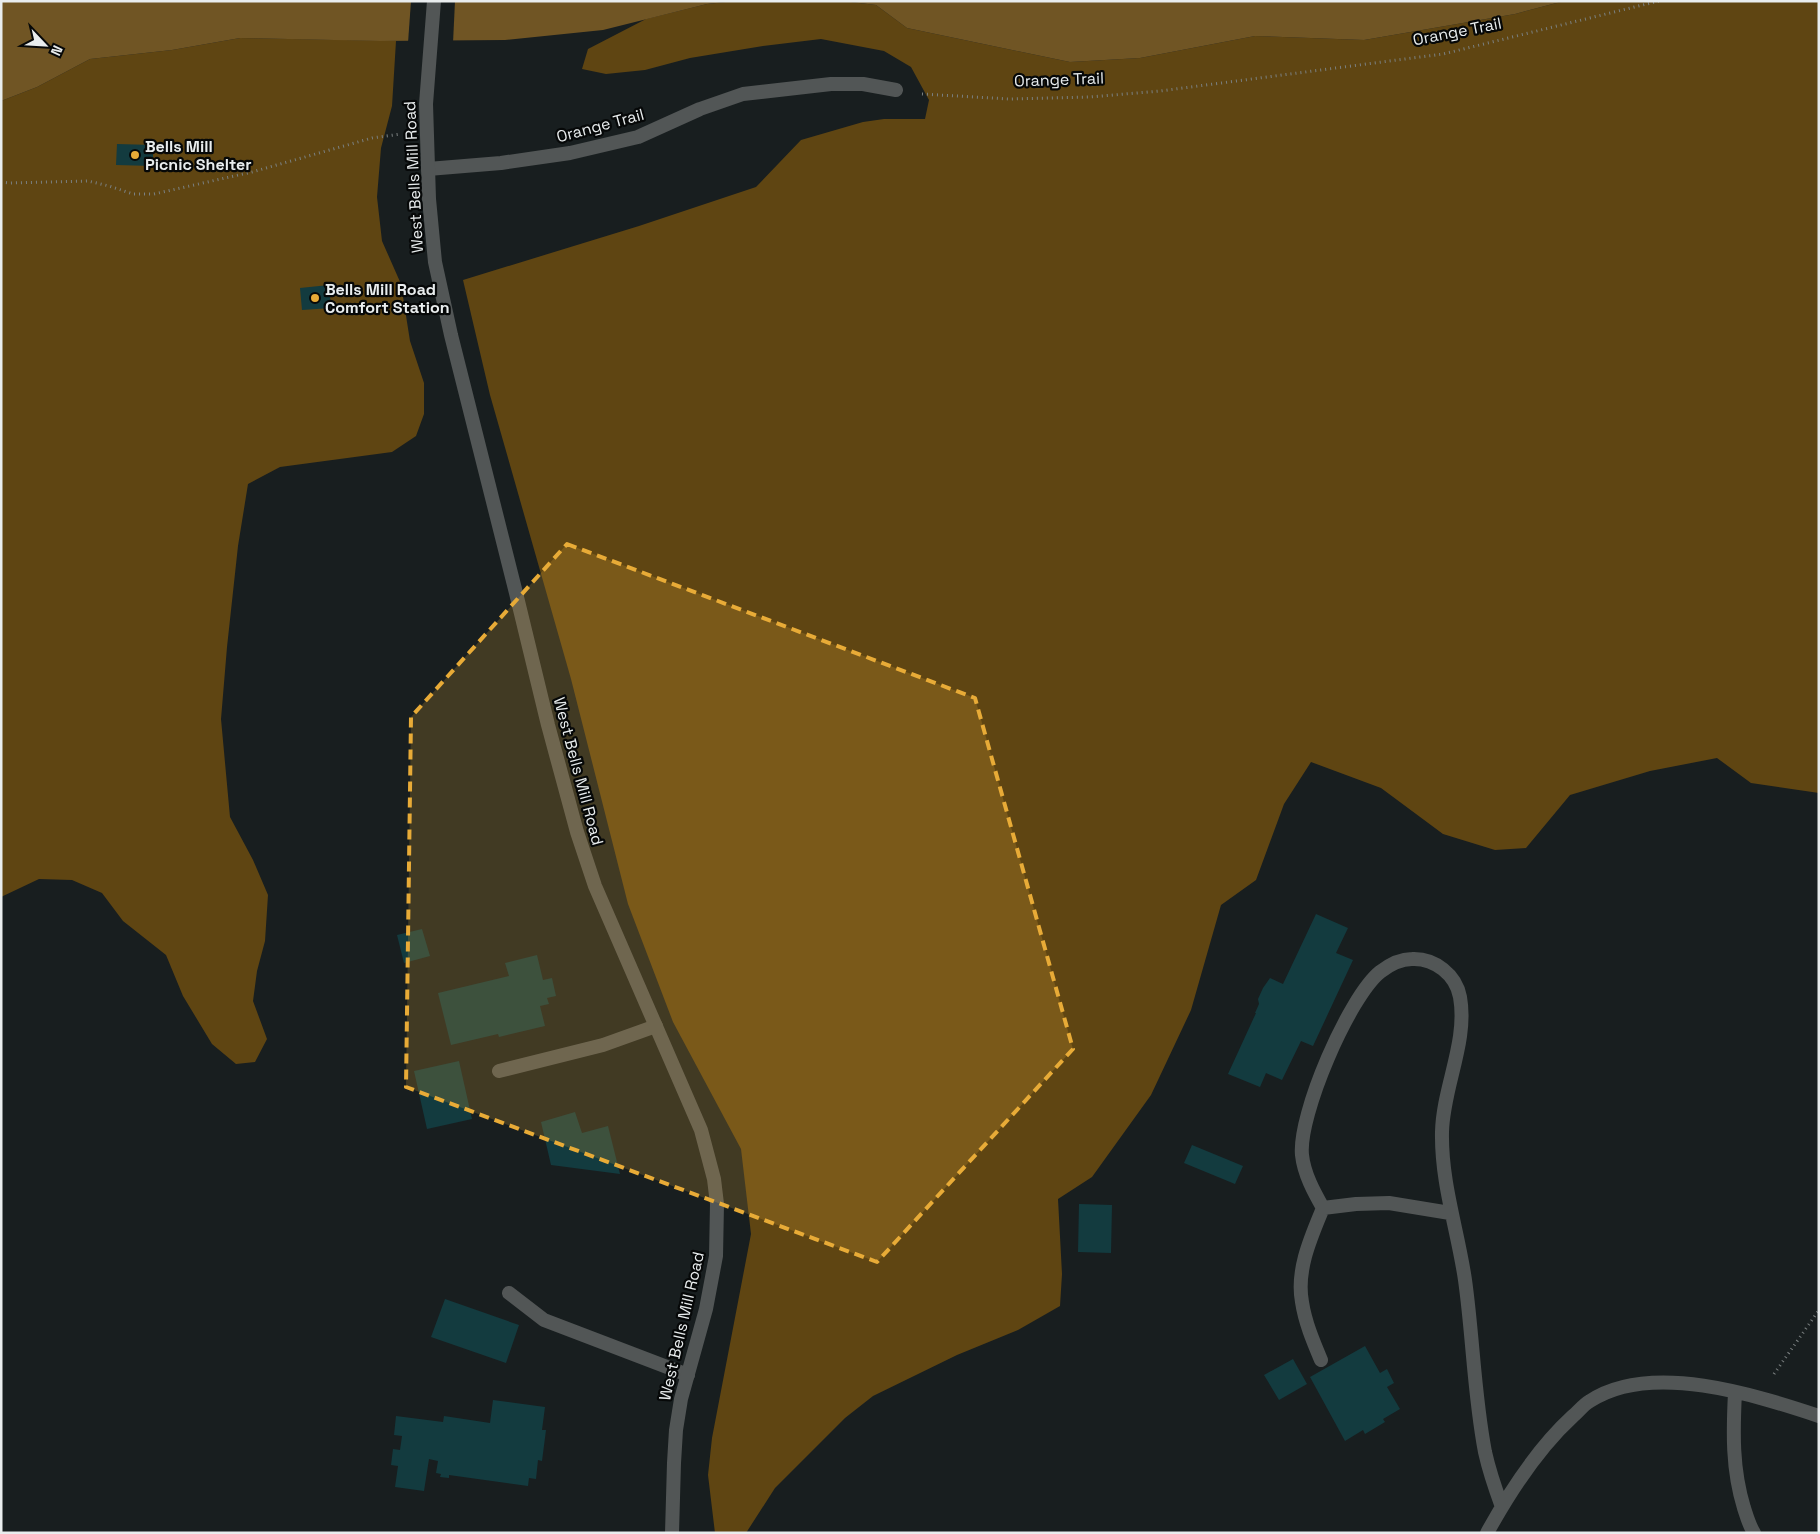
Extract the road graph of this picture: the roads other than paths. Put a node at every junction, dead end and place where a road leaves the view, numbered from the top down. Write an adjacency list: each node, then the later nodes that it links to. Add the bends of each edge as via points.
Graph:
1 (434, 1): 3 (street, West Bells Mill Road, via 426,104)
2 (896, 90): 3 (street, Orange Trail, via 863,84 831,84 743,94 638,137 570,154)
3 (428, 169): 4 (street, West Bells Mill Road, via 431,234 440,286 548,725 585,858)
4 (656, 1026): 5 (street, via 603,1045); 10 (street, West Bells Mill Road, via 701,1130 709,1155 717,1204 713,1279)
5 (499, 1070)
6 (1323, 1208): 7 (street, via 1389,1204); 7 (street, via 1309,1182 1302,1156 1302,1136 1310,1102 1348,1014 1364,989 1395,962 1413,958 1444,969 1460,995 1459,1040 1442,1132); 9 (street, via 1302,1272 1301,1300)
7 (1450, 1212): 13 (street, via 1465,1280 1485,1451)
8 (509, 1293): 10 (street, via 544,1320)
9 (1321, 1360)
10 (688, 1375): 14 (street, West Bells Mill Road, via 676,1430)
11 (1735, 1392): 12 (street); 13 (street, via 1666,1382 1638,1384 1590,1401 1564,1424 1532,1461); 16 (street, via 1734,1464 1740,1495)
12 (1819, 1416)
13 (1502, 1507): 15 (street)
14 (672, 1533)
15 (1487, 1533)
16 (1754, 1533)

